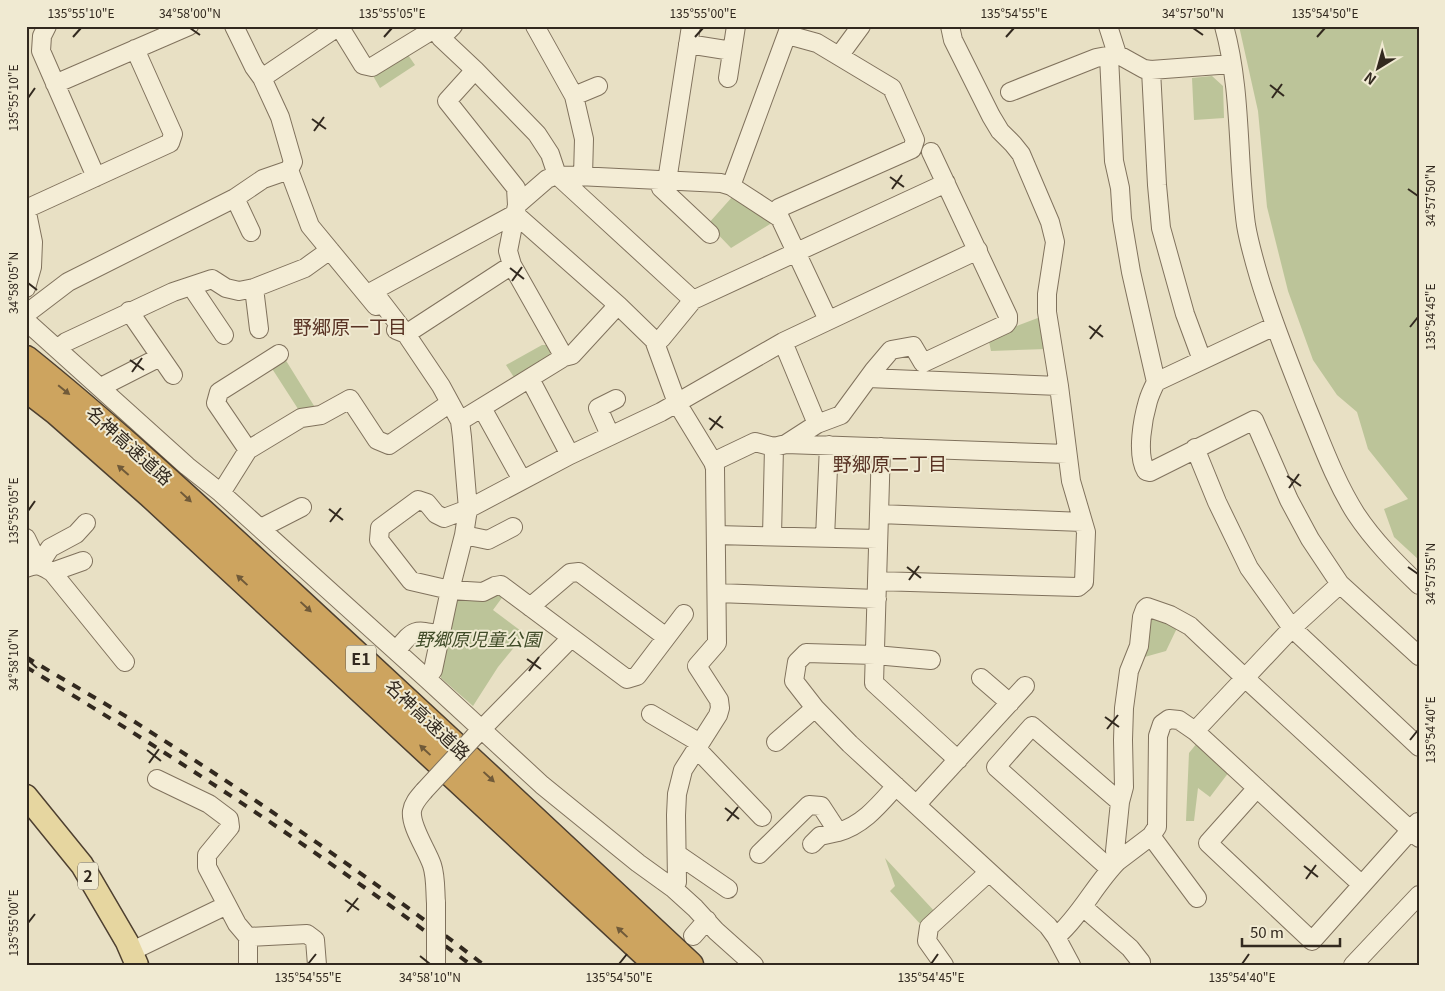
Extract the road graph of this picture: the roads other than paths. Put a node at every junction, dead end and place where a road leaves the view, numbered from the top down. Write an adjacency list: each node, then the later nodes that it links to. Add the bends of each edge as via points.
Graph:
1 (47, 26): 24 (street, via 42,36 41,51)
2 (188, 26): 15 (street)
3 (234, 26): 22 (street)
4 (339, 26): 12 (street, via 363,65 372,67); 22 (street)
5 (535, 26): 27 (street)
6 (691, 26): 14 (street)
7 (736, 26): 16 (street)
8 (860, 26): 18 (street)
9 (950, 26): 71 (street, via 953,40 991,116 1021,154 1050,222 1055,242 1047,312 1054,327)
10 (1108, 26): 17 (street)
11 (1224, 26): 19 (street)
12 (440, 30): 20 (street)
13 (789, 30): 18 (street); 35 (street)
14 (688, 44): 16 (street); 33 (street)
15 (135, 49): 24 (street); 32 (street, via 173,134 170,143)
16 (732, 51): 23 (street)
17 (1113, 55): 21 (street); 26 (street, via 1096,58); 70 (street, via 1114,161 1133,281)
18 (839, 56): 39 (street, via 892,88 915,140 912,149 779,208)
19 (1232, 64): 21 (street); 55 (street, via 1246,227)
20 (475, 70): 30 (street, via 537,134 550,154); 38 (street, via 447,101 516,188)
21 (1151, 70): 66 (street, via 1161,228 1185,314)
22 (262, 78): 29 (street, via 280,117 293,162)
23 (728, 78)
24 (55, 84): 32 (street)
25 (598, 86): 27 (street)
26 (1010, 92)
27 (574, 96): 31 (street, via 584,139)
28 (932, 152): 34 (street)
29 (289, 170): 36 (street, via 263,179); 42 (street, via 310,226)
30 (557, 175): 31 (street); 38 (street, via 547,180); 49 (street)
31 (583, 176): 33 (street)
32 (96, 177): 37 (street)
33 (663, 181): 35 (street); 41 (street, via 661,188)
34 (946, 183): 43 (street); 44 (street)
35 (731, 186): 39 (street)
36 (235, 198): 40 (street); 52 (street, via 68,282)
37 (26, 208): 47 (street, via 33,242 32,267)
38 (516, 210): 45 (street, via 508,251); 50 (street); 57 (street, via 373,291)
39 (774, 214): 44 (street, via 780,218)
40 (251, 232)
41 (710, 234)
42 (330, 250): 48 (street, via 304,268); 57 (street, via 397,331)
43 (978, 250): 53 (street); 68 (street, via 1008,316 1006,324 923,363 913,346 892,350)
44 (796, 253): 49 (street); 53 (street)
45 (512, 266): 57 (street); 64 (street)
46 (190, 286): 48 (street, via 212,279 226,288 239,291); 51 (street); 58 (street)
47 (26, 288)
48 (254, 288): 56 (street)
49 (693, 300): 59 (street, via 661,339)
50 (618, 306): 59 (street); 64 (street, via 572,355)
51 (130, 311): 61 (street); 63 (street)
52 (26, 314)
53 (828, 320): 60 (street)
54 (26, 321): 61 (street)
55 (1275, 326): 66 (street); 108 (street, via 1342,491 1372,537)
56 (258, 329)
57 (406, 334): 75 (street)
58 (224, 335)
59 (654, 340): 76 (street)
60 (783, 342): 76 (street); 79 (street)
61 (57, 349): 72 (street)
62 (279, 354): 85 (street, via 219,392 216,404)
63 (160, 357): 67 (street); 72 (street)
64 (564, 357): 69 (street)
65 (26, 359): 168 (highway, 名神高速道路 / E1, one-way to 168, via 173,485)
66 (1202, 360): 70 (street)
67 (173, 375)
68 (868, 378): 71 (street); 79 (street, via 841,415)
69 (530, 379): 77 (street); 87 (street)
70 (1156, 382): 84 (street, via 1148,400 1143,427 1143,466 1150,472)
71 (1059, 386): 86 (street)
72 (101, 387): 90 (street)
73 (26, 388): 167 (highway, 名神高速道路 / E1, one-way to 73, via 150,494)
74 (616, 399): 80 (street, via 598,408)
75 (450, 403): 78 (street); 85 (street, via 389,445 377,440 350,399 321,415 301,418)
76 (677, 403): 80 (street); 88 (street)
77 (482, 408): 78 (street); 89 (street)
78 (460, 421): 92 (street)
79 (817, 424): 82 (street)
80 (610, 435): 87 (street)
81 (829, 445): 82 (street); 83 (street); 102 (street)
82 (780, 446): 88 (street, via 755,442); 100 (street)
83 (881, 447): 86 (street); 93 (street)
84 (1195, 448): 107 (street, via 1254,420 1289,500); 114 (street, via 1249,568)
85 (248, 450): 90 (street)
86 (1067, 454): 94 (street)
87 (570, 455): 89 (street)
88 (713, 462): 99 (street)
89 (522, 480): 92 (street)
90 (221, 493): 97 (street)
91 (302, 507): 97 (street)
92 (468, 509): 98 (street); 109 (street, via 444,518 427,503 418,500 380,528 379,540 411,581)
93 (879, 514): 94 (street); 103 (street)
94 (1083, 522): 106 (street, via 1086,532 1084,582 1078,587)
95 (86, 523): 105 (street, via 76,534 50,548)
96 (513, 527): 98 (street, via 488,540)
97 (261, 528): 118 (street)
98 (464, 535): 109 (street)
99 (716, 535): 100 (street); 110 (street)
100 (772, 536): 102 (street)
101 (26, 538): 105 (street)
102 (825, 538): 103 (street)
103 (878, 539): 106 (street)
104 (83, 561): 105 (street)
105 (39, 568): 122 (street)
106 (877, 581): 111 (street)
107 (1340, 584): 114 (street); 120 (street)
108 (1419, 585)
109 (450, 590): 112 (street, via 484,592 501,585); 115 (street)
110 (717, 593): 111 (street); 133 (street, via 717,643 697,666 719,700 720,708)
111 (877, 599): 119 (street)
112 (530, 607): 116 (street, via 570,573 579,572); 117 (street)
113 (684, 614): 116 (street)
114 (1292, 628): 124 (street); 134 (street)
115 (440, 635): 118 (street, via 420,630 409,635); 125 (street, via 433,670)
116 (666, 637): 117 (street, via 637,676 627,679)
117 (571, 638): 131 (street)
118 (396, 651): 125 (street)
119 (875, 656): 121 (street); 128 (street, via 806,653 797,662 794,681); 135 (street, via 874,683)
120 (1419, 656)
121 (931, 660)
122 (125, 662)
123 (981, 678): 127 (street)
124 (1245, 678): 130 (street); 140 (street, via 1190,626 1170,615 1147,607 1144,609 1124,708 1124,787); 143 (street)
125 (427, 679): 131 (street)
126 (1025, 686): 127 (street)
127 (1010, 703): 135 (street)
128 (815, 708): 132 (street); 137 (street)
129 (651, 714): 133 (street)
130 (1195, 731): 138 (street); 145 (street, via 1179,720 1169,719 1162,724 1158,736 1157,827)
131 (478, 733): 152 (street); 166 (street, bridge, via 416,799 412,811 432,865)
132 (776, 742)
133 (698, 746): 142 (street); 147 (street, via 683,770 677,794)
134 (1419, 747)
135 (958, 760): 141 (street)
136 (157, 779): 156 (street, via 209,804 229,819 230,827 207,855 206,867)
137 (896, 786): 141 (street); 144 (street, via 869,815)
138 (1257, 788): 151 (street); 151 (street, via 1208,843 1312,941)
139 (26, 796): 162 (main road, 2, via 82,865)
140 (1120, 802): 149 (street); 149 (street, via 1032,726 996,767)
141 (917, 804): 150 (street)
142 (762, 817)
143 (1416, 830): 151 (street)
144 (838, 832): 146 (street, via 820,836); 148 (street, via 821,806 809,805)
145 (1151, 836): 149 (street); 155 (street)
146 (812, 844)
147 (677, 854): 152 (street); 153 (street)
148 (759, 854)
149 (1114, 865): 157 (street)
150 (989, 872): 160 (street); 170 (street, via 929,927 927,941)
151 (1362, 885)
152 (674, 889): 158 (street)
153 (728, 889)
154 (1419, 895): 172 (street)
155 (1197, 898)
156 (227, 905): 161 (street); 162 (street)
157 (1083, 907): 160 (street); 163 (street, via 1130,948)
158 (707, 920): 159 (street); 169 (street)
159 (693, 936)
160 (1056, 937): 171 (street)
161 (248, 938): 164 (street); 165 (street, via 307,934 315,940)
162 (134, 958)
163 (1141, 962)
164 (248, 965)
165 (317, 965)
166 (436, 965)
167 (658, 965)
168 (690, 965)
169 (754, 965)
170 (944, 965)
171 (1071, 965)
172 (1353, 965)

